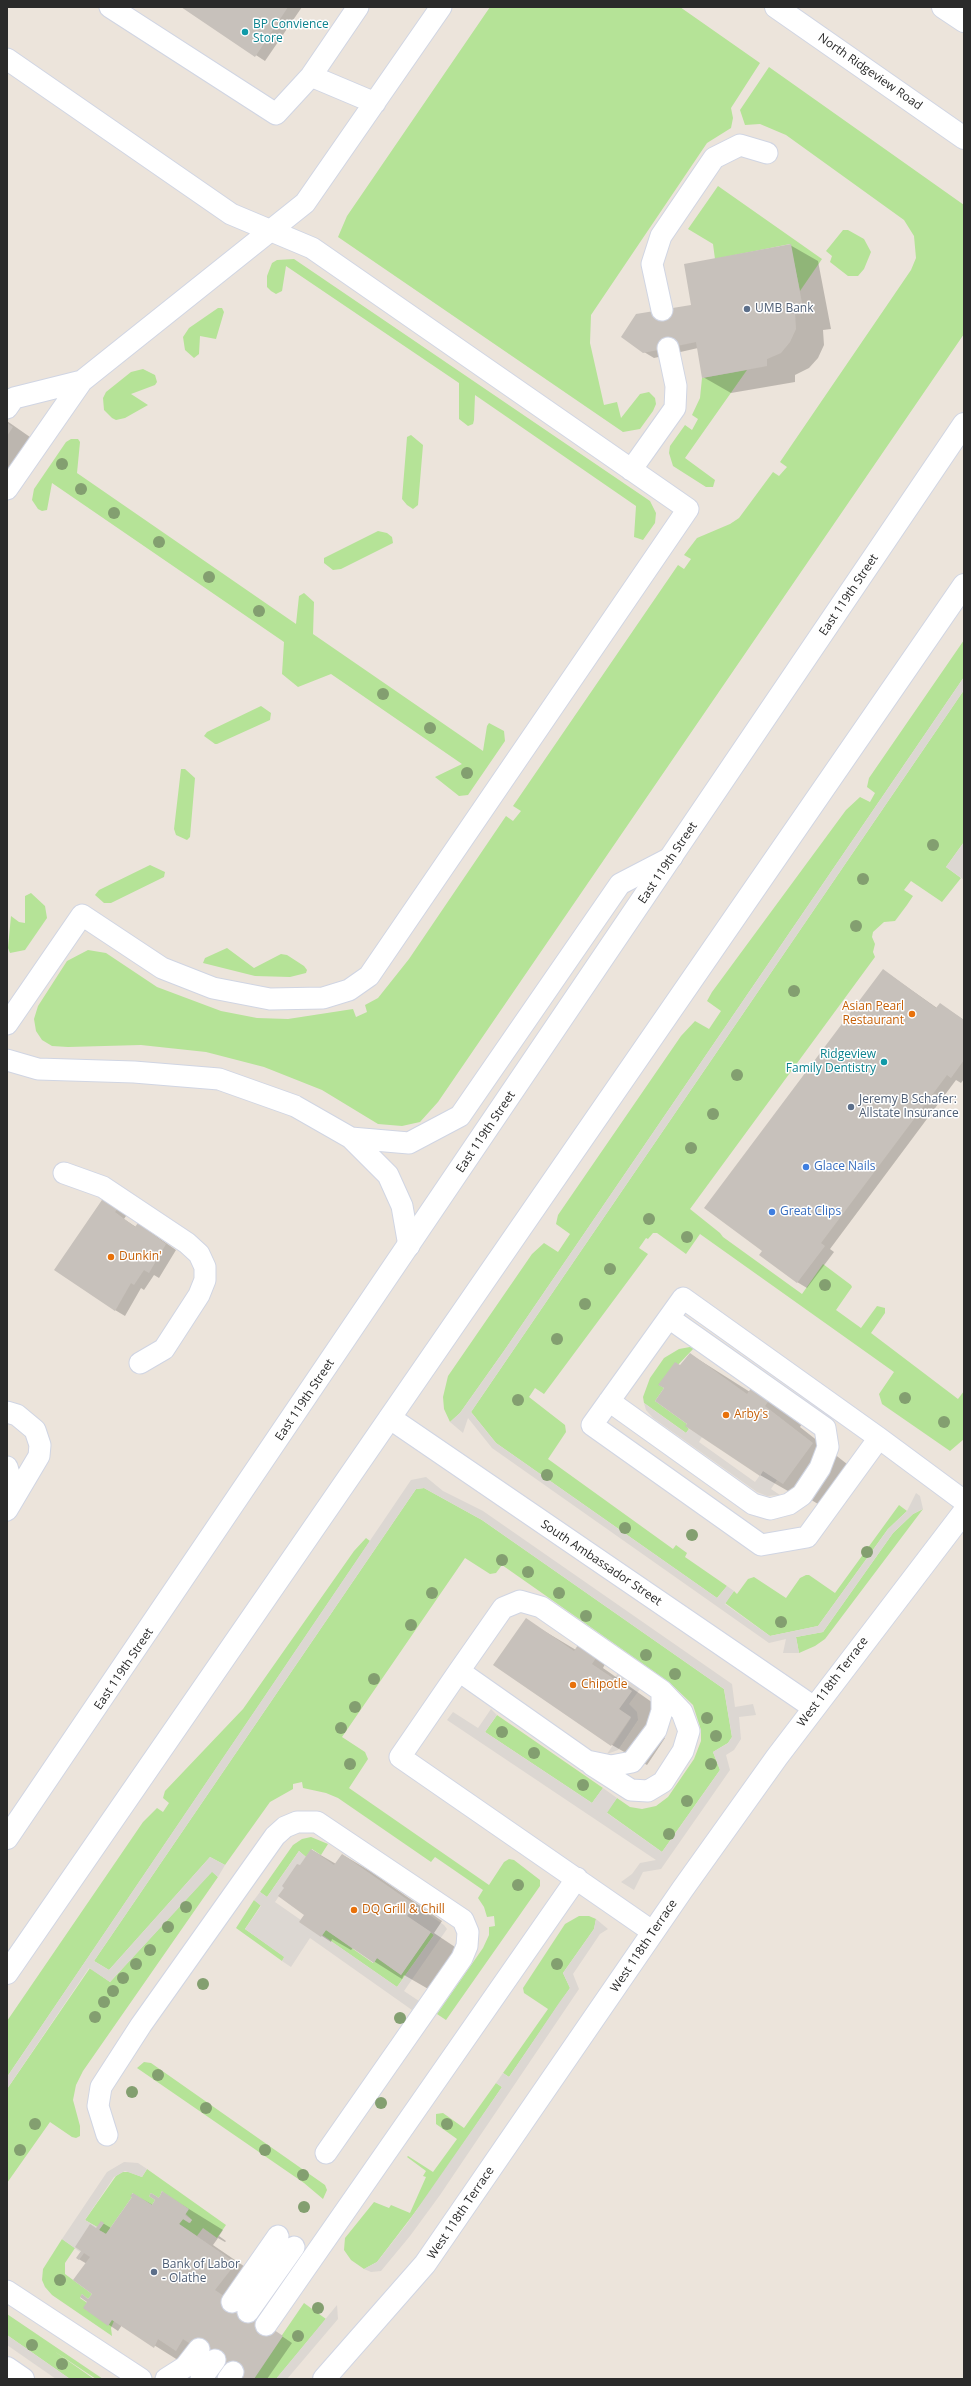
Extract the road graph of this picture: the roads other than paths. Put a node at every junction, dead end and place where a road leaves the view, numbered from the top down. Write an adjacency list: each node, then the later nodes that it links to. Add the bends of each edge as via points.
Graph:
1 (110, 7): 8 (lane, via 276,114)
2 (358, 7): 8 (lane)
3 (441, 7): 9 (lane)
4 (776, 7): 10 (main road, North Ridgeview Road)
5 (943, 7): 6 (main road)
6 (964, 21)
7 (7, 59): 12 (lane, via 231,214)
8 (311, 76): 9 (lane)
9 (375, 103): 12 (lane, via 305,204)
10 (964, 138)
11 (767, 153): 13 (lane, via 740,145 714,158 661,236 652,264)
12 (271, 230): 15 (lane); 18 (lane, via 312,248)
13 (662, 310)
14 (668, 348): 18 (lane, via 676,386 675,408)
15 (82, 382): 16 (lane, via 14,398); 19 (lane)
16 (7, 408)
17 (964, 424): 21 (main road, East 119th Street)
18 (631, 470): 22 (lane, via 688,509 369,976 349,990 323,998 270,999 213,988 162,968 82,915)
19 (7, 489)
20 (964, 585): 31 (main road)
21 (672, 857): 24 (lane, via 620,884 460,1116 409,1143); 26 (main road, East 119th Street)
22 (7, 1024)
23 (7, 1060): 24 (lane, via 38,1069 134,1072 219,1079 295,1106)
24 (351, 1138): 26 (lane, via 388,1176 402,1206)
25 (64, 1173): 28 (lane, via 103,1187 175,1234 199,1254 205,1267 205,1280 199,1295 164,1348)
26 (409, 1246): 41 (main road, East 119th Street)
27 (669, 1318): 29 (lane); 29 (lane, via 825,1428 828,1447 820,1468 802,1494 789,1504 770,1509 753,1504); 32 (lane, via 683,1298)
28 (140, 1363)
29 (609, 1401): 32 (lane, via 592,1425 761,1545 807,1537)
30 (7, 1412): 35 (lane, via 17,1415 35,1430 40,1445 39,1456)
31 (390, 1418): 39 (main road, South Ambassador Street); 44 (main road)
32 (879, 1438): 34 (lane)
33 (7, 1467): 35 (lane, via 13,1488)
34 (964, 1501)
35 (7, 1510)
36 (964, 1512): 39 (main road, West 118th Terrace)
37 (459, 1671): 38 (lane, via 503,1608 520,1601 540,1606); 40 (lane); 42 (lane, via 400,1757)
38 (662, 1691): 40 (lane, via 662,1711 656,1730 632,1762 611,1766); 40 (lane, via 682,1712 689,1730 683,1751 663,1782 648,1791 631,1790)
39 (813, 1708): 43 (main road, West 118th Terrace)
40 (587, 1761)
41 (7, 1838)
42 (577, 1878): 43 (lane); 50 (lane)
43 (653, 1932): 56 (main road, West 118th Terrace, via 426,2264)
44 (7, 1973)
45 (107, 2135): 46 (lane, via 98,2106 101,2087 141,2025 275,1836 284,1827 297,1822 316,1822 463,1920 468,1932 467,1946 462,1958)
46 (326, 2153)
47 (286, 2241): 49 (lane)
48 (7, 2291): 53 (lane)
49 (240, 2307)
50 (266, 2325)
51 (7, 2368): 52 (main road)
52 (22, 2379)
53 (140, 2379)
54 (166, 2379): 55 (lane, via 207,2354)
55 (201, 2379)
56 (324, 2379)

